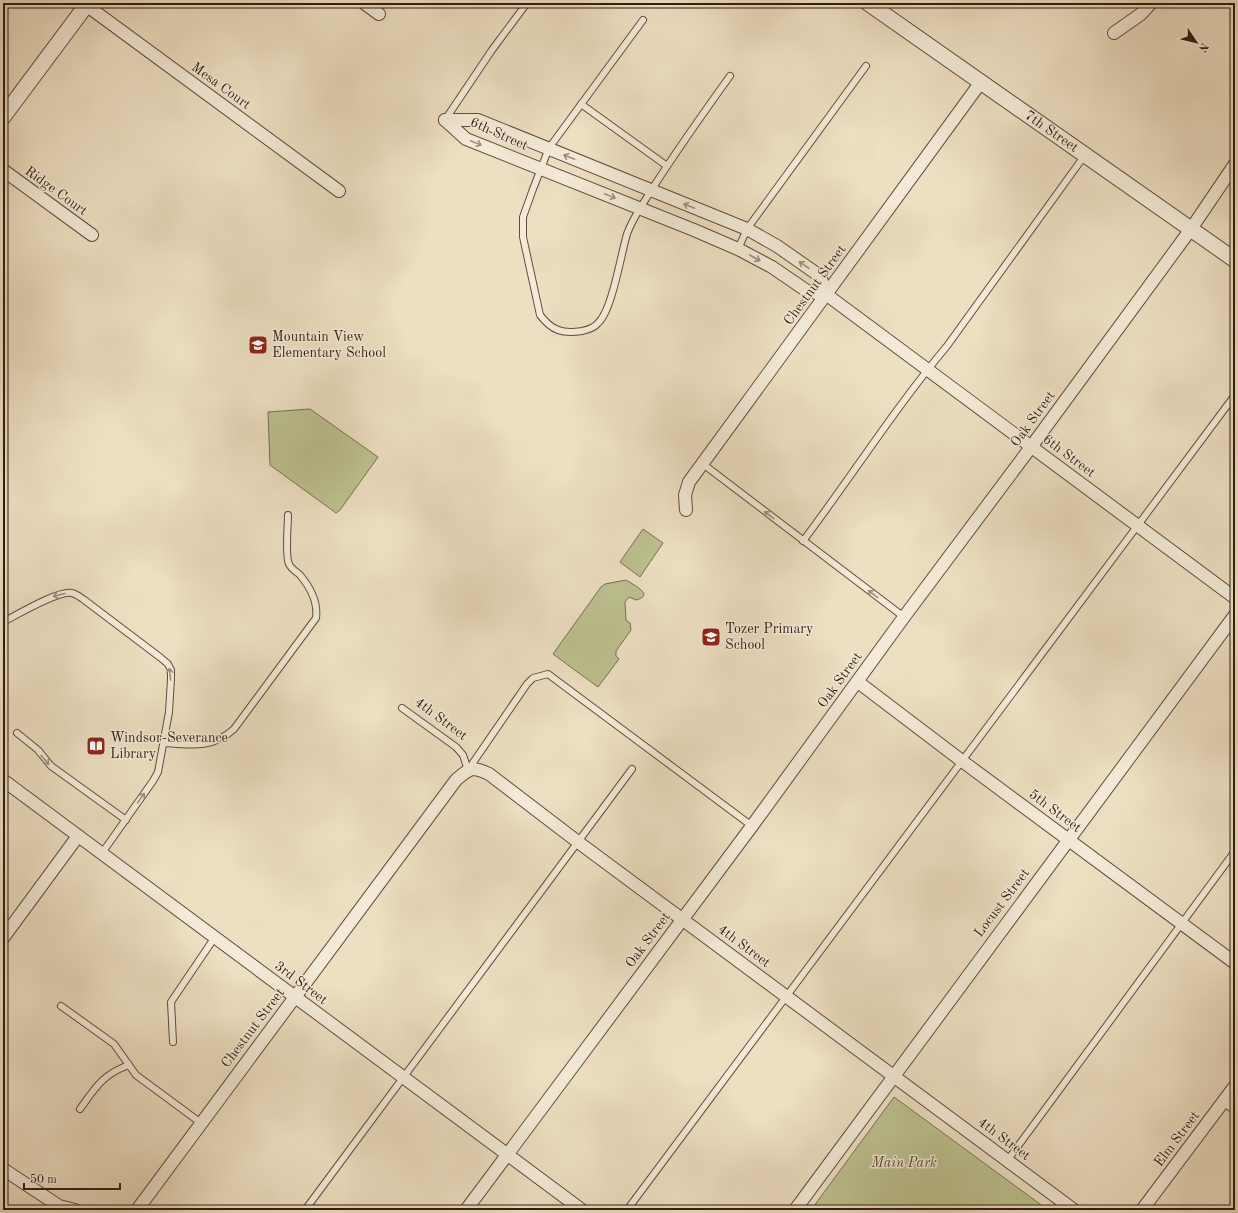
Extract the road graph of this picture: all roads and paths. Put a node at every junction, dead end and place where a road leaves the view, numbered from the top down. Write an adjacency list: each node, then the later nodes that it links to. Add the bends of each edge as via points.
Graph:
1 (364, 3): 6 (street)
2 (527, 3): 14 (lane)
3 (868, 3): 11 (street, 7th Street)
4 (1151, 3): 8 (street, via 1141,14)
5 (87, 4): 13 (street); 22 (street, Mesa Court)
6 (379, 14)
7 (643, 20): 12 (lane)
8 (1114, 33)
9 (866, 66): 24 (lane)
10 (730, 76): 18 (lane)
11 (981, 82): 16 (street, 7th Street); 29 (street, Chestnut Street)
12 (581, 104): 15 (lane); 18 (lane)
13 (3, 117)
14 (445, 120): 15 (street, 6th Street, via 478,120); 19 (street, 6th Street, one-way to 19, via 466,139)
15 (549, 148): 19 (lane); 21 (street, 6th Street, one-way to 15)
16 (1085, 155): 25 (street, 7th Street); 30 (lane)
17 (1235, 164): 25 (street, Oak Street)
18 (667, 166): 21 (lane)
19 (540, 169): 23 (street, 6th Street, one-way to 23); 23 (lane, via 523,217 524,237 540,315 548,325 560,332 586,330 602,320 610,302 628,233)
20 (3, 170): 26 (street, Ridge Court)
21 (652, 190): 23 (lane); 24 (street, 6th Street, one-way to 21)
22 (339, 191)
23 (640, 208): 27 (street, 6th Street)
24 (747, 229): 27 (lane); 29 (street, 6th Street, one-way to 24, via 820,276)
25 (1191, 229): 28 (street, 7th Street); 32 (street, Oak Street)
26 (92, 235)
27 (738, 249): 29 (street, 6th Street, one-way to 29, via 772,267 808,291)
28 (1235, 260)
29 (827, 295): 30 (street, 6th Street); 33 (street, Chestnut Street)
30 (927, 369): 32 (street, 6th Street); 37 (lane)
31 (1235, 395): 36 (lane)
32 (1032, 446): 36 (street, 6th Street); 40 (street, Oak Street)
33 (703, 464): 34 (street, Chestnut Street, via 689,482 685,495); 37 (lane, one-way to 33)
34 (686, 510)
35 (288, 515): 45 (lane, via 289,564 312,593 317,609 316,618 234,729 225,737 198,745)
36 (1138, 525): 38 (street, 6th Street); 46 (lane)
37 (803, 541): 40 (lane, one-way to 37)
38 (1235, 598)
39 (1235, 615): 53 (street, Locust Street)
40 (904, 617): 42 (street, Oak Street)
41 (3, 622): 45 (lane, one-way to 41, via 169,712 171,670 161,658 76,595 68,593 54,596)
42 (858, 682): 46 (street, 5th Street); 51 (street, Oak Street)
43 (402, 708): 48 (lane, 4th Street, via 456,747 463,755)
44 (17, 733): 50 (lane, one-way to 50, via 38,750 51,766)
45 (164, 743): 50 (lane, one-way to 45, via 158,772)
46 (962, 761): 53 (street, 5th Street); 63 (lane)
47 (632, 769): 54 (lane)
48 (468, 770): 51 (lane, via 527,684 533,678 548,674); 54 (street, 4th Street, via 478,769 489,774); 62 (street, Chestnut Street, via 456,780)
49 (3, 780): 52 (street, 3rd Street)
50 (126, 820): 56 (lane)
51 (752, 826): 57 (street, Oak Street)
52 (78, 836): 56 (street, 3rd Street); 60 (street)
53 (1068, 840): 58 (street, 5th Street); 67 (street, Locust Street)
54 (578, 842): 57 (street, 4th Street); 68 (lane)
55 (1235, 851): 58 (lane)
56 (102, 853): 59 (street, 3rd Street)
57 (682, 919): 63 (street, 4th Street); 74 (street, Oak Street)
58 (1181, 924): 61 (street, 5th Street); 75 (lane)
59 (215, 937): 62 (street, 3rd Street); 65 (lane, via 171,1002)
60 (3, 938)
61 (1235, 964)
62 (295, 997): 68 (street, 3rd Street); 73 (street, Chestnut Street)
63 (786, 997): 67 (street, 4th Street); 82 (lane)
64 (61, 1006): 66 (lane, via 114,1044)
65 (173, 1042)
66 (129, 1065): 71 (lane, via 115,1070 97,1084); 73 (lane, via 136,1076)
67 (893, 1076): 75 (street, 4th Street); 83 (street, Locust Street)
68 (403, 1077): 74 (street, 3rd Street); 79 (lane)
69 (1235, 1086): 70 (street, Elm Street)
70 (1223, 1102): 72 (lane); 85 (street, Elm Street)
71 (80, 1109)
72 (1235, 1111)
73 (201, 1123): 78 (street, Chestnut Street)
74 (507, 1155): 80 (street, Oak Street); 81 (street, 3rd Street)
75 (1007, 1160): 84 (street, 4th Street)
76 (3, 1169): 77 (street, via 59,1206)
77 (75, 1210)
78 (137, 1210)
79 (305, 1210)
80 (466, 1210)
81 (582, 1210)
82 (627, 1210)
83 (795, 1210)
84 (1074, 1210)
85 (1142, 1210)

